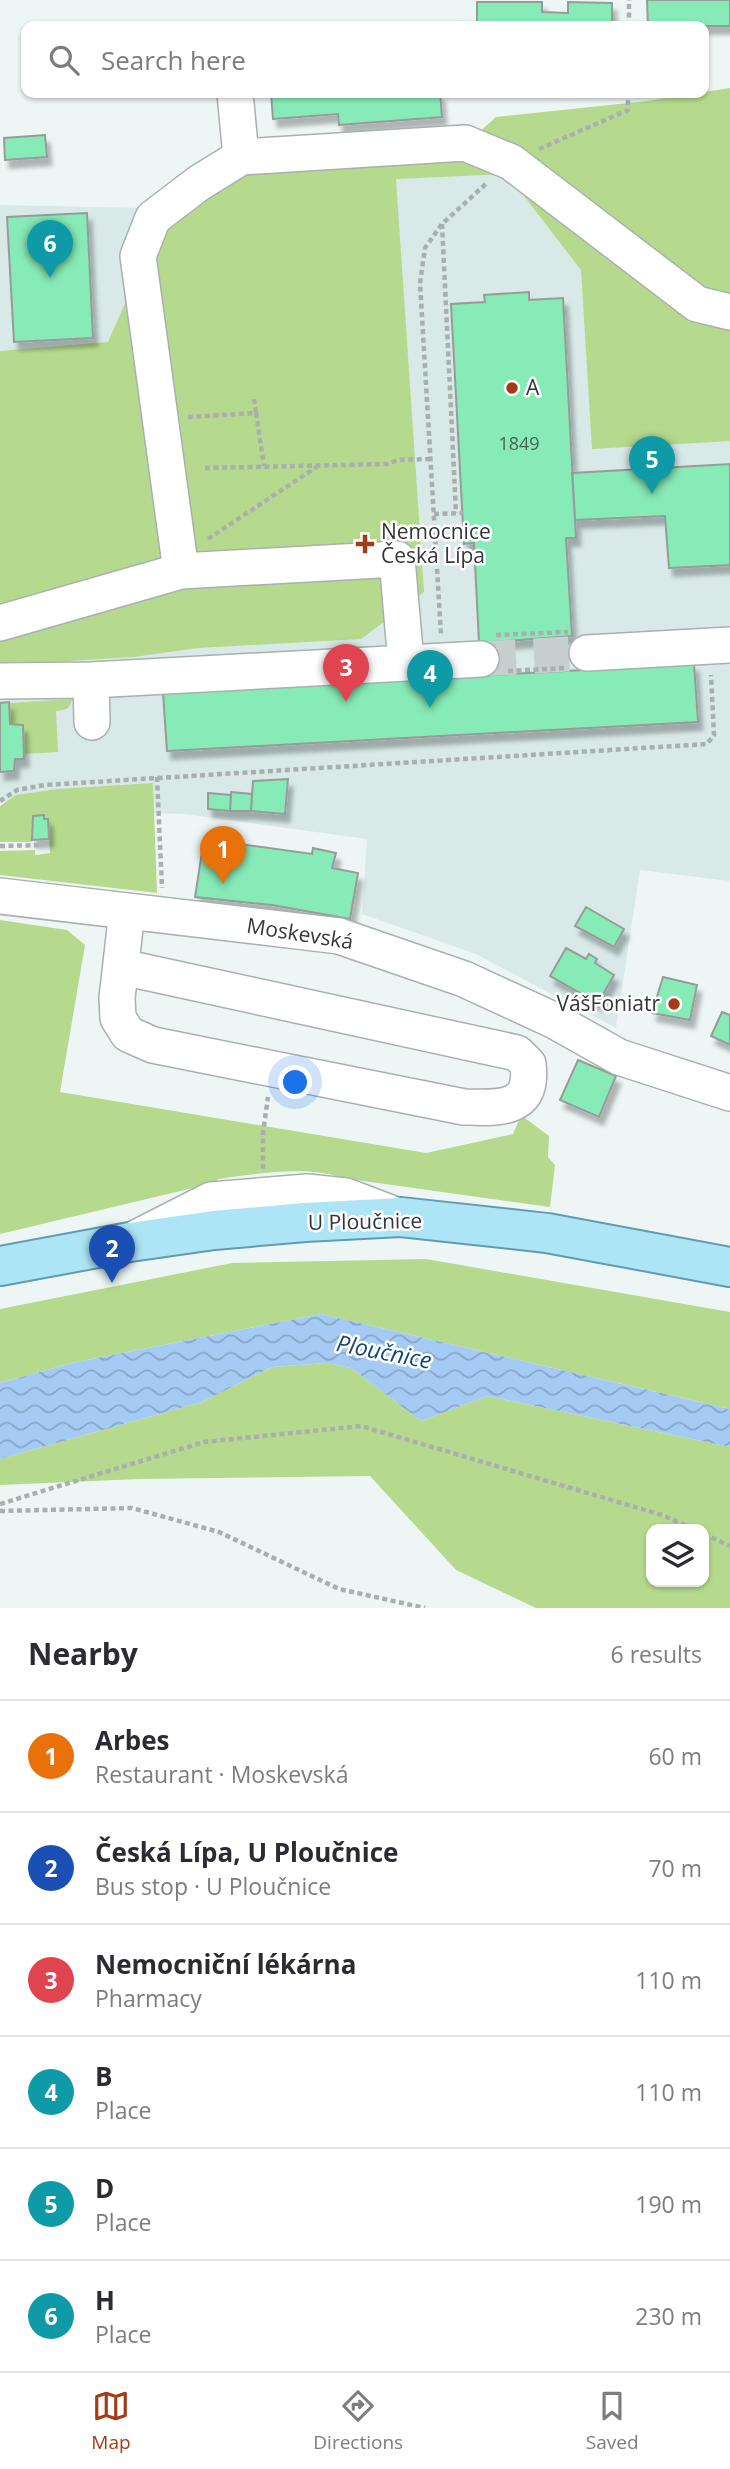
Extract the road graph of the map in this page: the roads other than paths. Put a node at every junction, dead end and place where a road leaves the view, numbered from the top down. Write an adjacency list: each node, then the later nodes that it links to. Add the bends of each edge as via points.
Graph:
1 (235, 98): 2 (street)
2 (241, 157): 3 (street, via 465,144 511,162 697,304); 4 (street, via 153,218 138,256 157,320)
3 (730, 312)
4 (180, 564): 5 (street); 9 (street, via 397,559)
5 (0, 623)
6 (578, 642): 7 (street)
7 (720, 646)
8 (486, 647): 9 (street)
9 (406, 663): 10 (street)
10 (91, 680): 11 (street); 12 (street)
11 (0, 681)
12 (92, 722)
13 (0, 896): 14 (street, Moskevská)
14 (127, 911): 15 (street); 16 (street, Moskevská, via 339,936 464,979)
15 (122, 967): 17 (street, via 517,1054); 17 (street, via 118,1018 128,1034 153,1045 464,1107 493,1108 522,1098 528,1088)
16 (553, 1020): 17 (street); 18 (street, Moskevská, via 619,1057)
17 (528, 1064)
18 (730, 1093)
19 (0, 1266): 20 (main road, U Ploučnice, via 240,1228 401,1217 547,1233)
20 (730, 1267)

